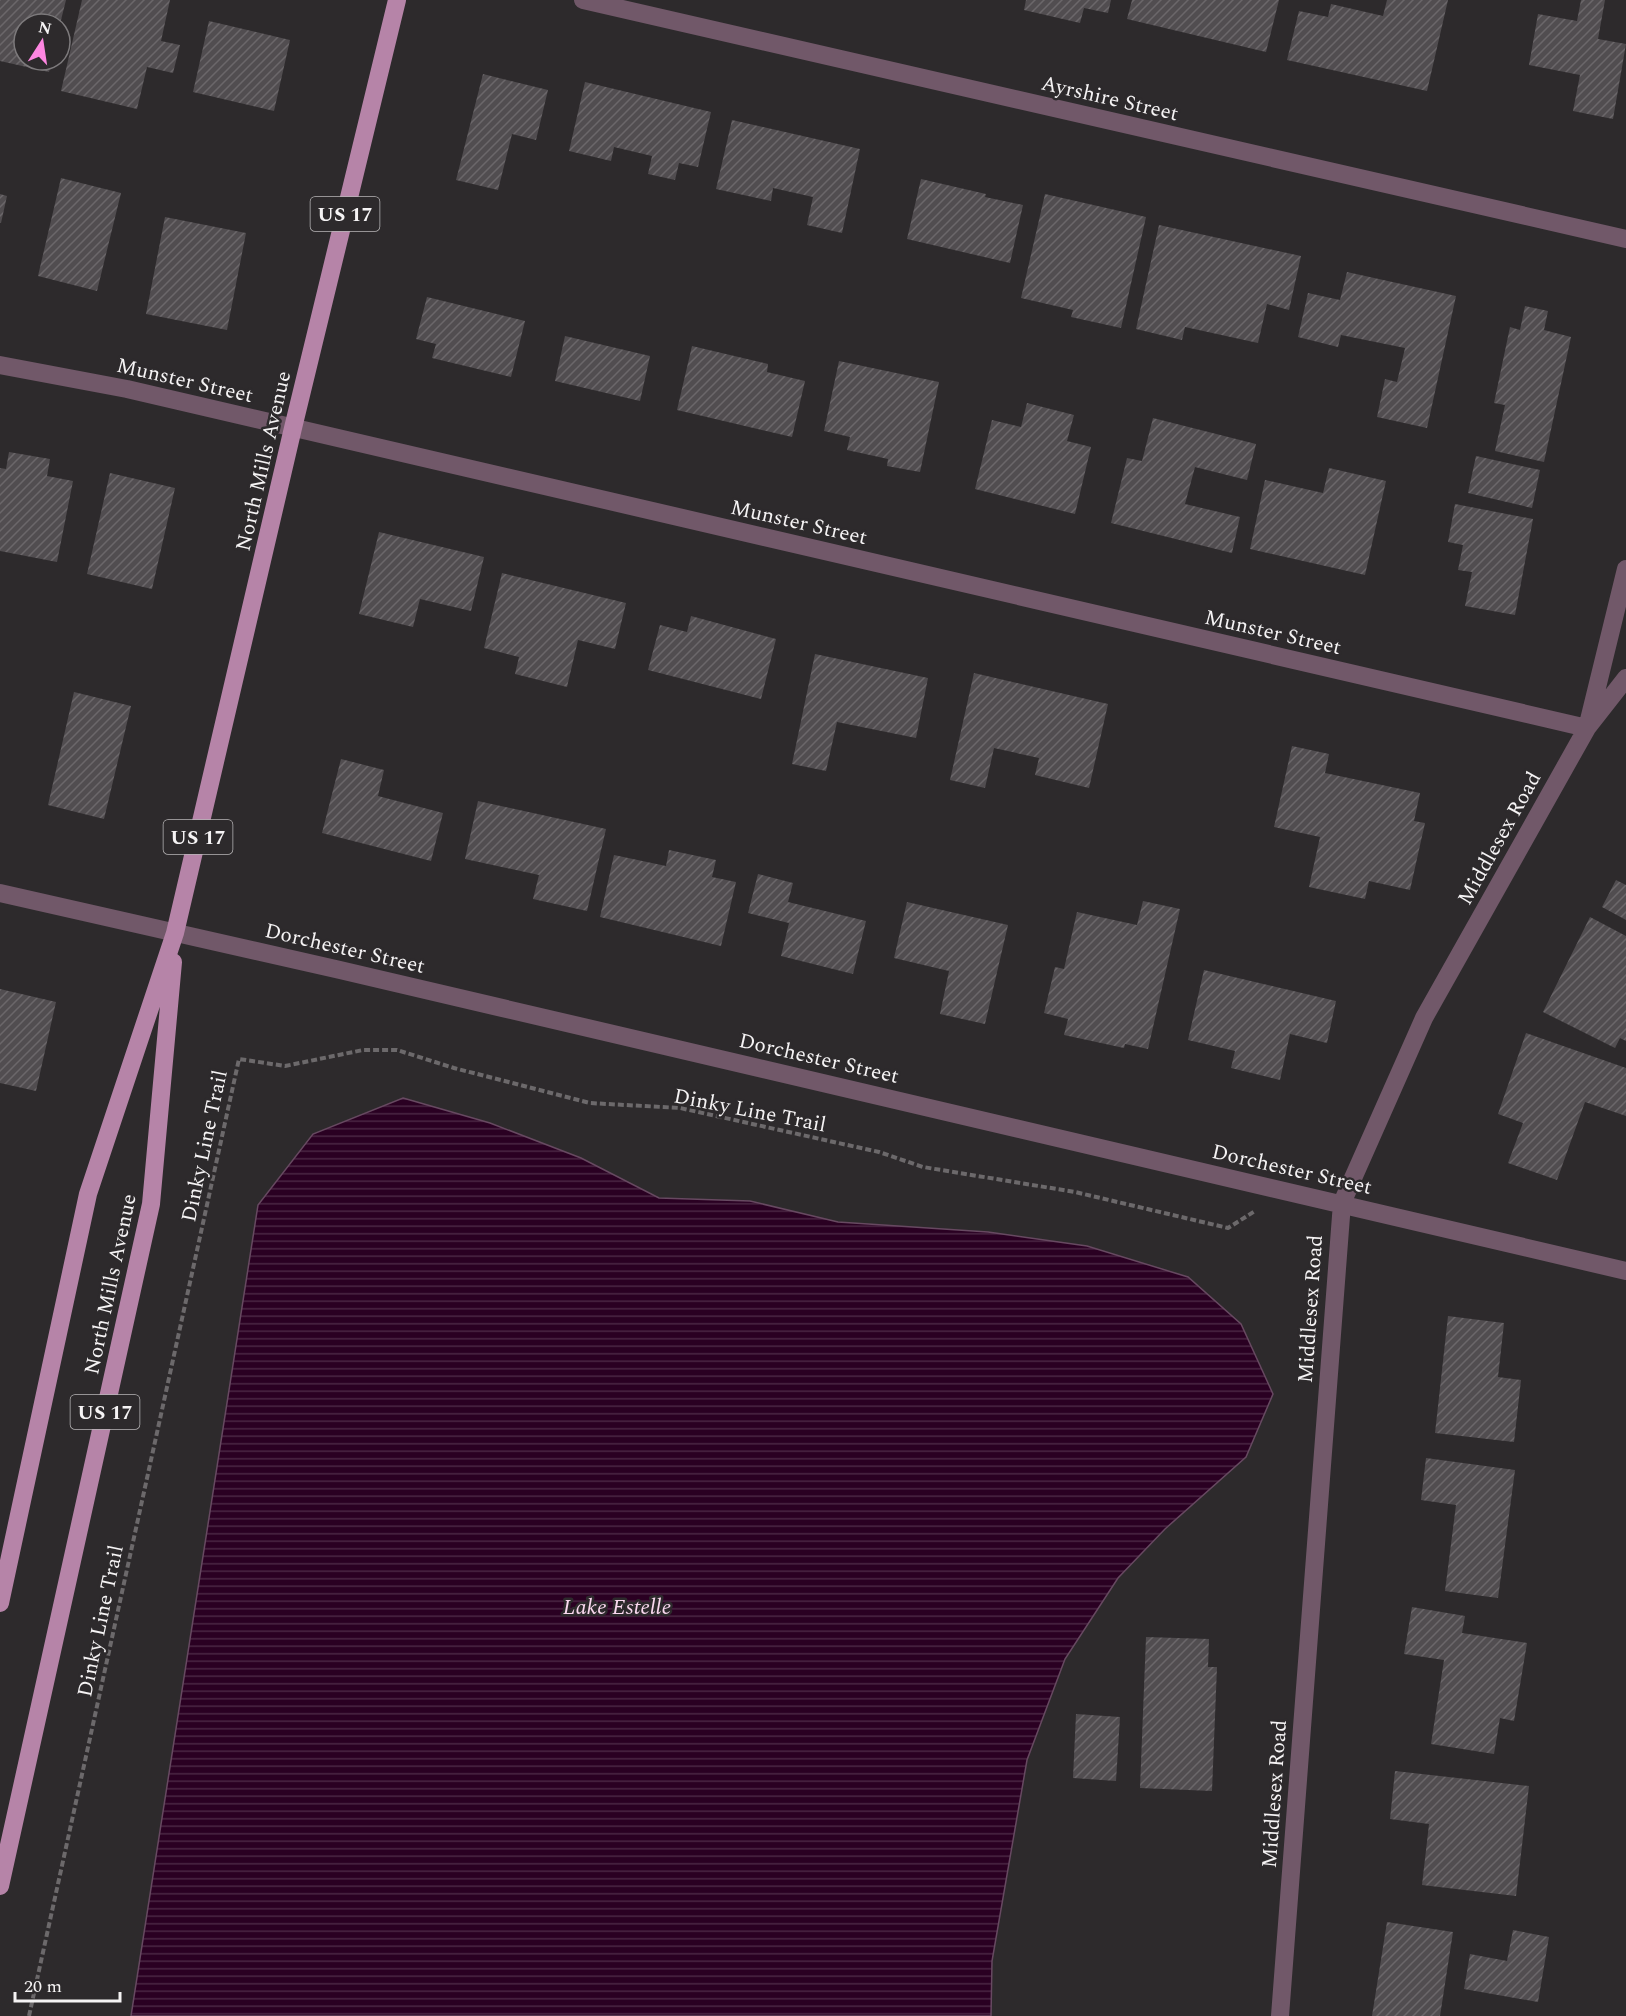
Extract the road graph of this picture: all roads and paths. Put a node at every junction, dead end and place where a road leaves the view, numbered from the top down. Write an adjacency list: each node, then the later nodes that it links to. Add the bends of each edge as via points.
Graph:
1 (397, 0): 5 (main road, North Mills Avenue / US 17)
2 (583, 0): 3 (street, Ayrshire Street)
3 (1626, 239)
4 (0, 365): 5 (street, Munster Street, via 127,389)
5 (293, 428): 8 (street, Munster Street); 10 (main road, North Mills Avenue / US 17)
6 (1626, 569): 8 (street)
7 (1626, 678): 8 (street, Middlesex Road)
8 (1587, 728): 12 (street, Middlesex Road, via 1424,1018)
9 (0, 893): 10 (street, Dorchester Street)
10 (175, 933): 11 (street, Dorchester Street); 14 (main road, North Mills Avenue / US 17, via 88,1194); 15 (main road, North Mills Avenue / US 17, via 151,1204)
11 (1288, 1191): 12 (street, Dorchester Street); 16 (path, Dinky Line Trail, via 1228,1228 1075,1192 923,1167 879,1152 680,1108 590,1103 397,1050 363,1050 285,1066 239,1059)
12 (1342, 1203): 13 (street, Dorchester Street); 17 (street, Middlesex Road)
13 (1626, 1271)
14 (0, 1603)
15 (0, 1886)
16 (29, 2016)
17 (1280, 2016)

